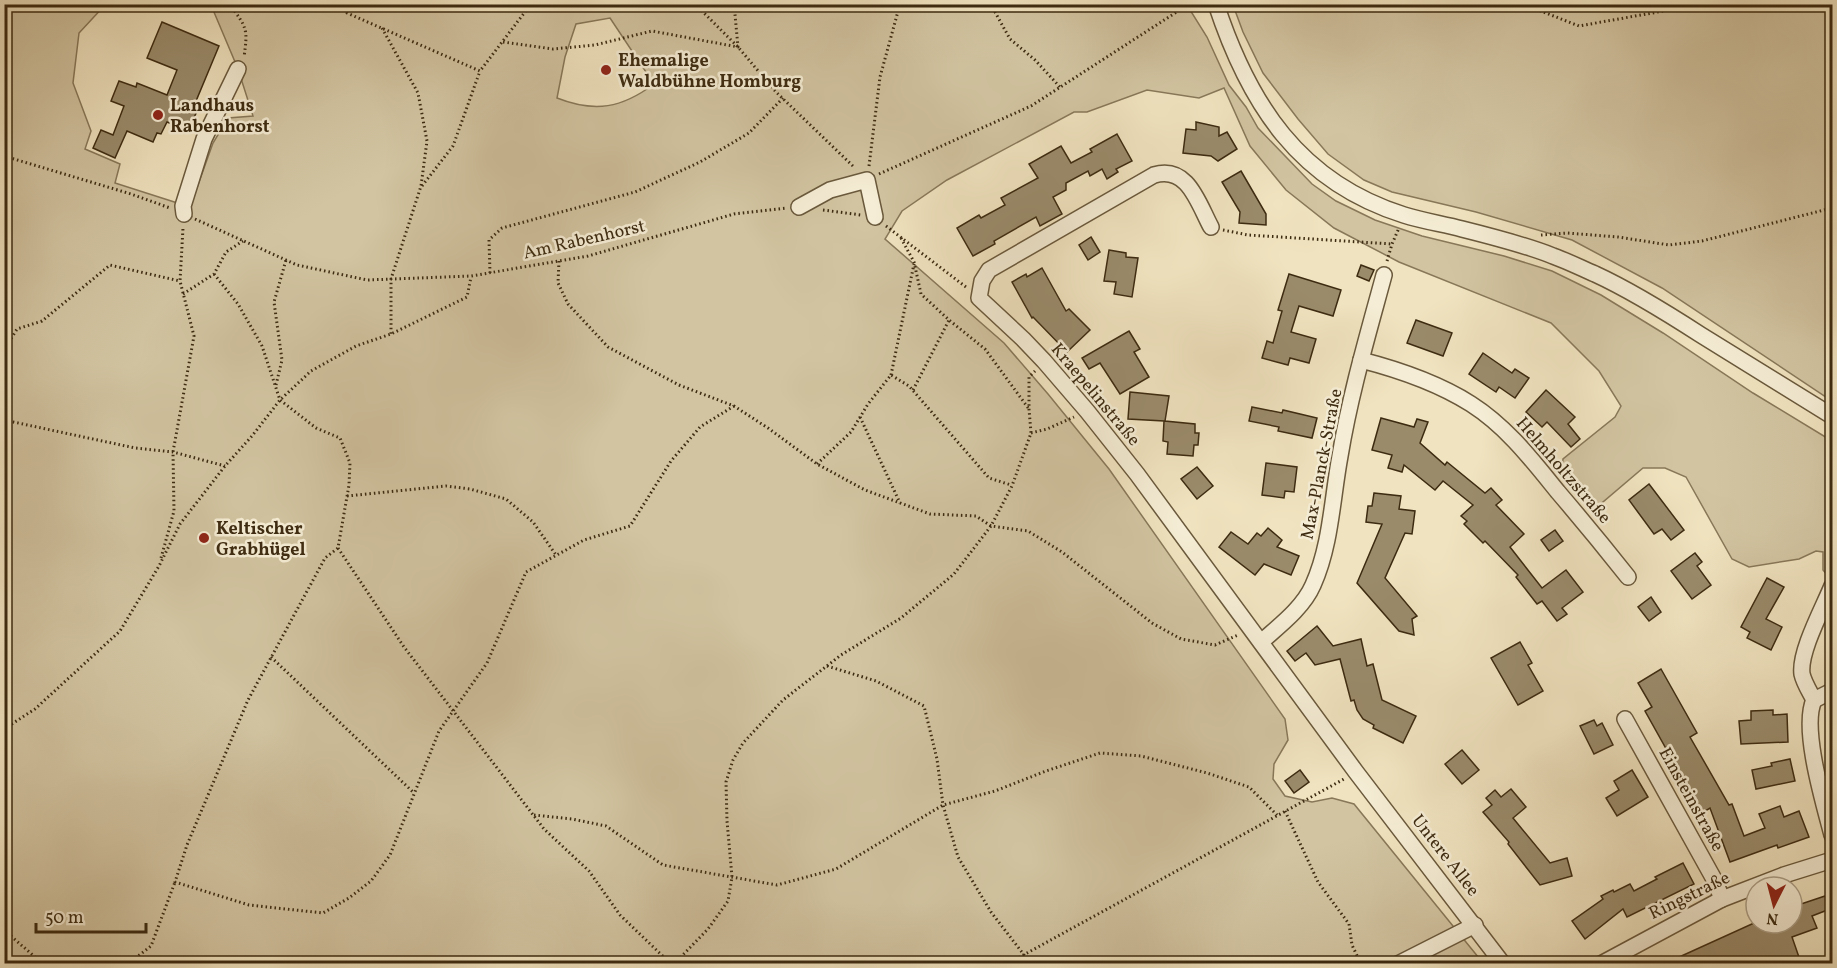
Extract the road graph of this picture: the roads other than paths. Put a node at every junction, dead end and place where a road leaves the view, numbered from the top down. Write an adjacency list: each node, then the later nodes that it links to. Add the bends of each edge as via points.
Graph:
1 (1215, 4): 9 (street, via 1244,76 1273,123 1294,148 1347,190 1406,216 1552,255 1600,276)
2 (238, 69): 4 (street, via 204,139)
3 (799, 207): 5 (street, via 830,190 867,180)
4 (183, 214)
5 (875, 217)
6 (1210, 227): 12 (street, Kraepelinstraße, via 1186,182 1171,172 1154,175 989,270 979,298 1023,339 1088,411)
7 (1384, 274): 8 (street, Max-Planck-Straße)
8 (1361, 360): 10 (street, Helmholtzstraße, via 1435,385 1472,404 1502,427 1527,452); 12 (street, Max-Planck-Straße, via 1340,455 1327,540 1316,576 1300,604)
9 (1833, 416)
10 (1628, 577)
11 (1833, 586): 14 (street, via 1802,664 1803,677)
12 (1261, 642): 16 (street, Kraepelinstraße)
13 (1833, 691): 14 (street)
14 (1814, 700): 17 (street, via 1809,717 1813,756)
15 (1625, 719): 19 (street, Einsteinstraße)
16 (1356, 772): 20 (street, Untere Allee)
17 (1833, 835)
18 (1833, 860): 19 (street, Ringstraße)
19 (1722, 899): 23 (street, Ringstraße)
20 (1475, 925): 21 (street); 22 (street, Untere Allee)
21 (1398, 963)
22 (1503, 963)
23 (1601, 963)

